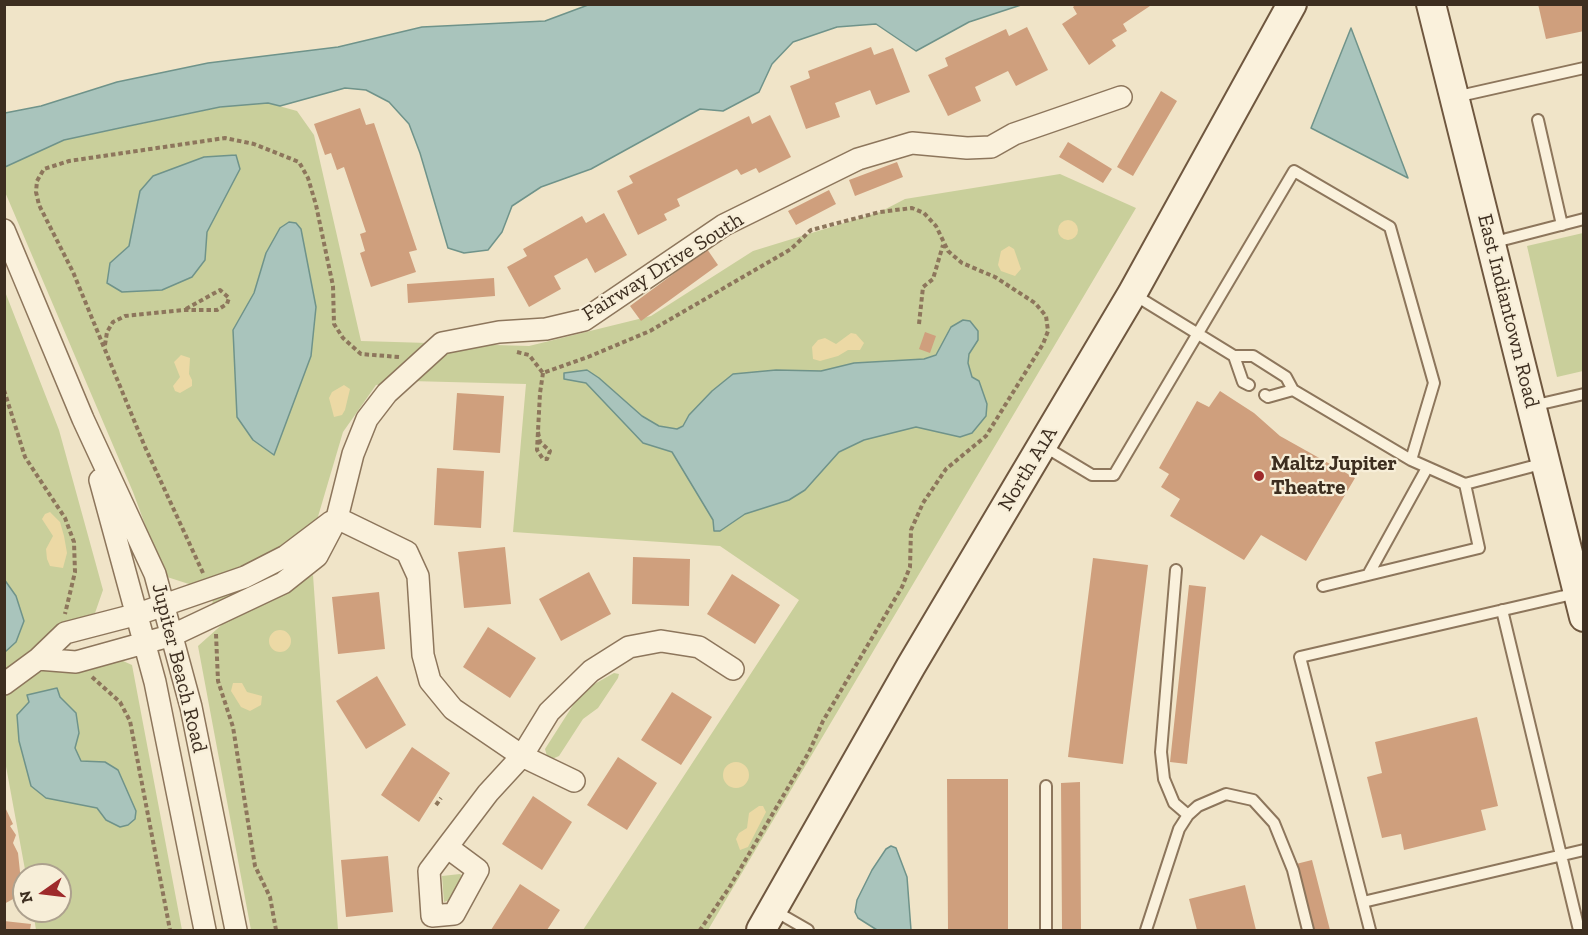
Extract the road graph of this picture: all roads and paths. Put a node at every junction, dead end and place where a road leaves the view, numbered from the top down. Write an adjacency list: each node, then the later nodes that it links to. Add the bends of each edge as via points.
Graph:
1 (1292, 4): 12 (street, North A1A)
2 (1431, 4): 5 (street, East Indiantown Road)
3 (1584, 68): 5 (lane)
4 (1121, 97): 19 (street, Fairway Drive South, via 1014,134 991,147 912,143 858,159 724,225 584,320 442,343)
5 (1454, 97): 11 (street, East Indiantown Road)
6 (1538, 120): 8 (lane)
7 (1584, 219): 8 (lane)
8 (1562, 225): 11 (lane)
9 (4, 230): 26 (street, Jupiter Beach Road)
10 (944, 243): 14 (path, via 933,279 923,287); 20 (path, via 936,226 924,213 912,208 811,230 791,249 650,331); 62 (path, via 962,263 995,277 1035,303 1046,316 1048,331 986,436 946,469 922,503 911,531 910,567 902,587 792,781)
11 (1491, 243): 25 (street, East Indiantown Road)
12 (1132, 294): 15 (lane); 28 (street, North A1A)
13 (184, 310): 13 (path, via 220,290 229,298 217,310); 16 (path, via 125,316 113,322)
14 (919, 324)
15 (1199, 335): 18 (lane); 28 (lane, via 1114,475 1092,475); 29 (lane, via 1294,171 1390,227 1434,383)
16 (105, 346): 19 (path, via 39,205 36,192 44,169 89,157 225,138 254,144 299,162 316,205 333,285 334,324 343,338 361,354); 38 (path, via 145,447 202,571)
17 (511, 350): 20 (path, via 529,355)
18 (1234, 356): 21 (lane, via 1243,382); 22 (lane, via 1253,356 1286,376)
19 (420, 360): 33 (street, Fairway Drive South, via 367,419 353,454)
20 (543, 373): 27 (path)
21 (1249, 385)
22 (1293, 390): 24 (lane); 29 (lane)
23 (1584, 394): 25 (lane)
24 (1265, 395)
25 (1531, 406): 30 (street, East Indiantown Road)
26 (83, 419): 39 (street, Jupiter Beach Road, via 155,574); 41 (street, Jupiter Beach Road)
27 (538, 432): 27 (path, via 537,450 547,459 550,452 540,442)
28 (1042, 445): 58 (street, North A1A)
29 (1411, 460): 31 (lane)
30 (1546, 463): 32 (lane); 36 (street, East Indiantown Road)
31 (1427, 468): 32 (lane); 35 (lane)
32 (1465, 484): 35 (lane, via 1479,548)
33 (337, 518): 38 (street, via 286,556); 42 (street, Fairway Drive South, via 317,556 283,583); 48 (street, via 407,552 418,576 423,656 430,681 453,709)
34 (1176, 570): 53 (lane, via 1161,752 1164,779 1174,803)
35 (1368, 575): 37 (lane)
36 (1579, 579): 40 (lane)
37 (1323, 586)
38 (206, 591): 39 (street)
39 (165, 605): 41 (street); 43 (street, Jupiter Beach Road)
40 (1502, 609): 56 (lane); 57 (lane, via 1300,657)
41 (138, 614): 44 (street, Jupiter Beach Road); 45 (street, via 65,633)
42 (212, 617): 43 (street, Fairway Drive South); 61 (path, via 218,645 218,681 233,727 255,866 270,897)
43 (173, 635): 44 (street, Fairway Drive South); 60 (street, Jupiter Beach Road)
44 (145, 643): 45 (street, Fairway Drive South, via 76,662); 59 (street, Jupiter Beach Road)
45 (38, 659): 47 (street)
46 (734, 669): 48 (street, via 699,647 661,641 628,647 591,671 549,712)
47 (4, 684)
48 (522, 756): 49 (street); 54 (street)
49 (574, 781)
50 (1046, 786): 64 (lane)
51 (441, 798): 52 (path)
52 (436, 805)
53 (1188, 815): 65 (lane, via 1179,829); 66 (lane, via 1210,799 1226,794 1253,800 1274,823 1285,845)
54 (447, 847)
55 (1584, 850): 56 (lane)
56 (1561, 855): 57 (lane); 68 (lane)
57 (1363, 902): 67 (lane)
58 (767, 920): 63 (lane)
59 (205, 930)
60 (236, 930)
61 (276, 930)
62 (700, 930)
63 (808, 930)
64 (1046, 930)
65 (1146, 930)
66 (1308, 930)
67 (1370, 930)
68 (1579, 930)

